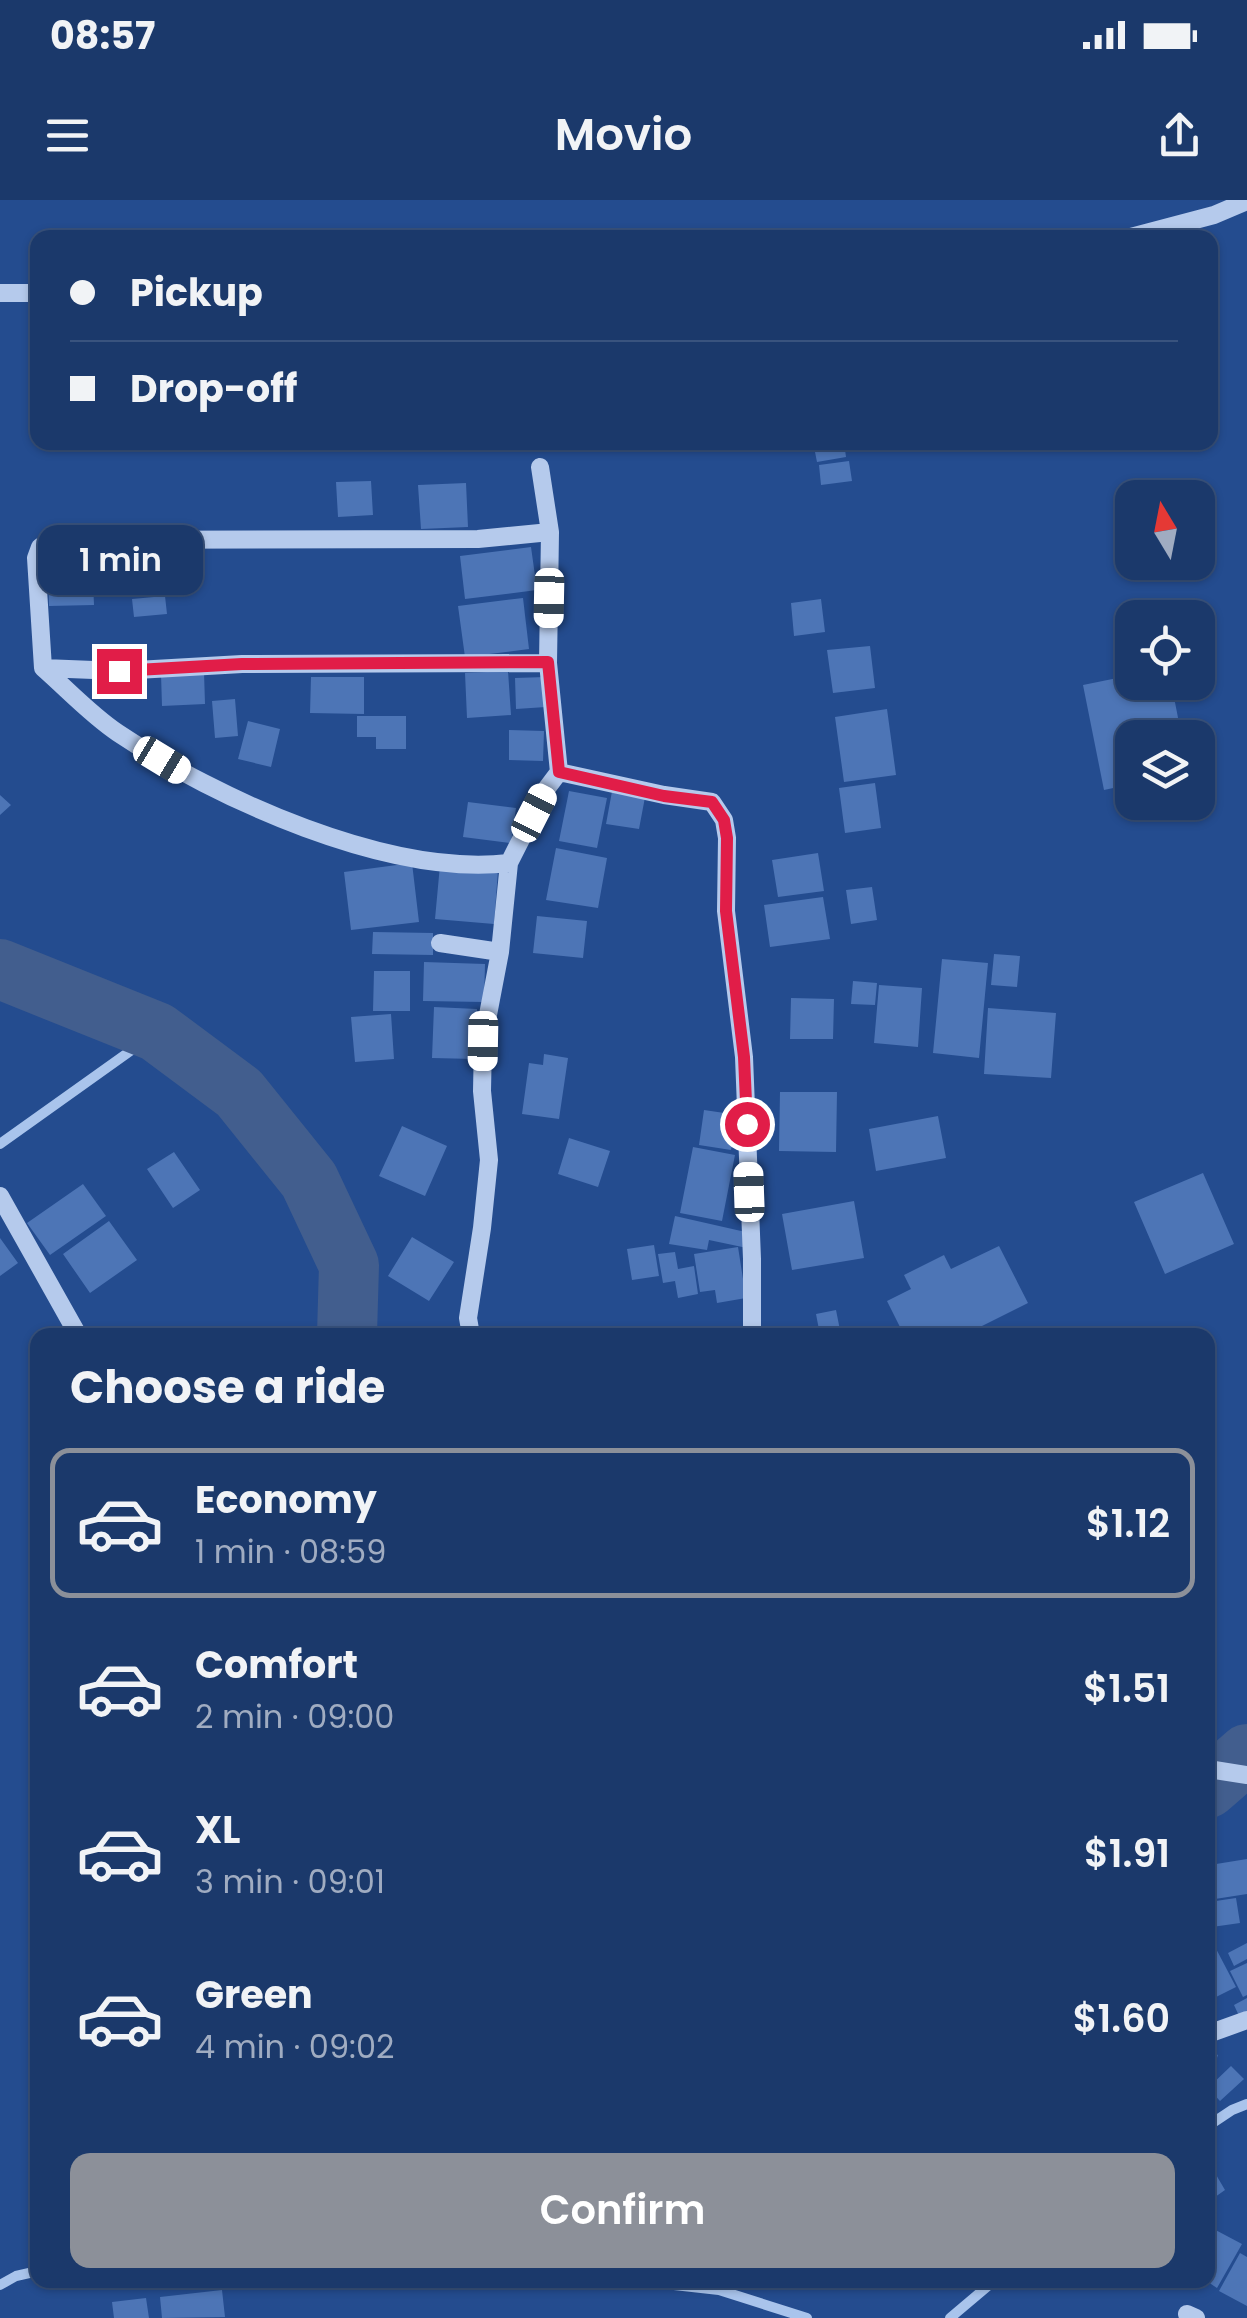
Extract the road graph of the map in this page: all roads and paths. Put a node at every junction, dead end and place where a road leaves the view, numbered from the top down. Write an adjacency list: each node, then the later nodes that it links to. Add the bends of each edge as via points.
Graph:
1 (1247, 201): 2 (street)
2 (1157, 230)
3 (30, 293): 4 (street)
4 (0, 294)
5 (540, 467): 6 (street)
6 (550, 532): 7 (street); 8 (street, via 478,539 51,540 36,558)
7 (548, 662): 8 (street); 9 (street)
8 (43, 668): 10 (street, via 114,731 186,775 285,821 431,862)
9 (559, 772): 10 (street); 16 (street, via 712,802 724,820 726,911 744,1057)
10 (509, 863): 12 (street)
11 (440, 943): 12 (street)
12 (500, 952): 15 (street, via 483,1041 489,1160)
13 (0, 1196): 14 (street)
14 (74, 1328)
15 (470, 1328)
16 (752, 1328)
17 (1215, 1770): 18 (street)
18 (1247, 1775)
19 (1247, 2020): 20 (street)
20 (1215, 2031)

